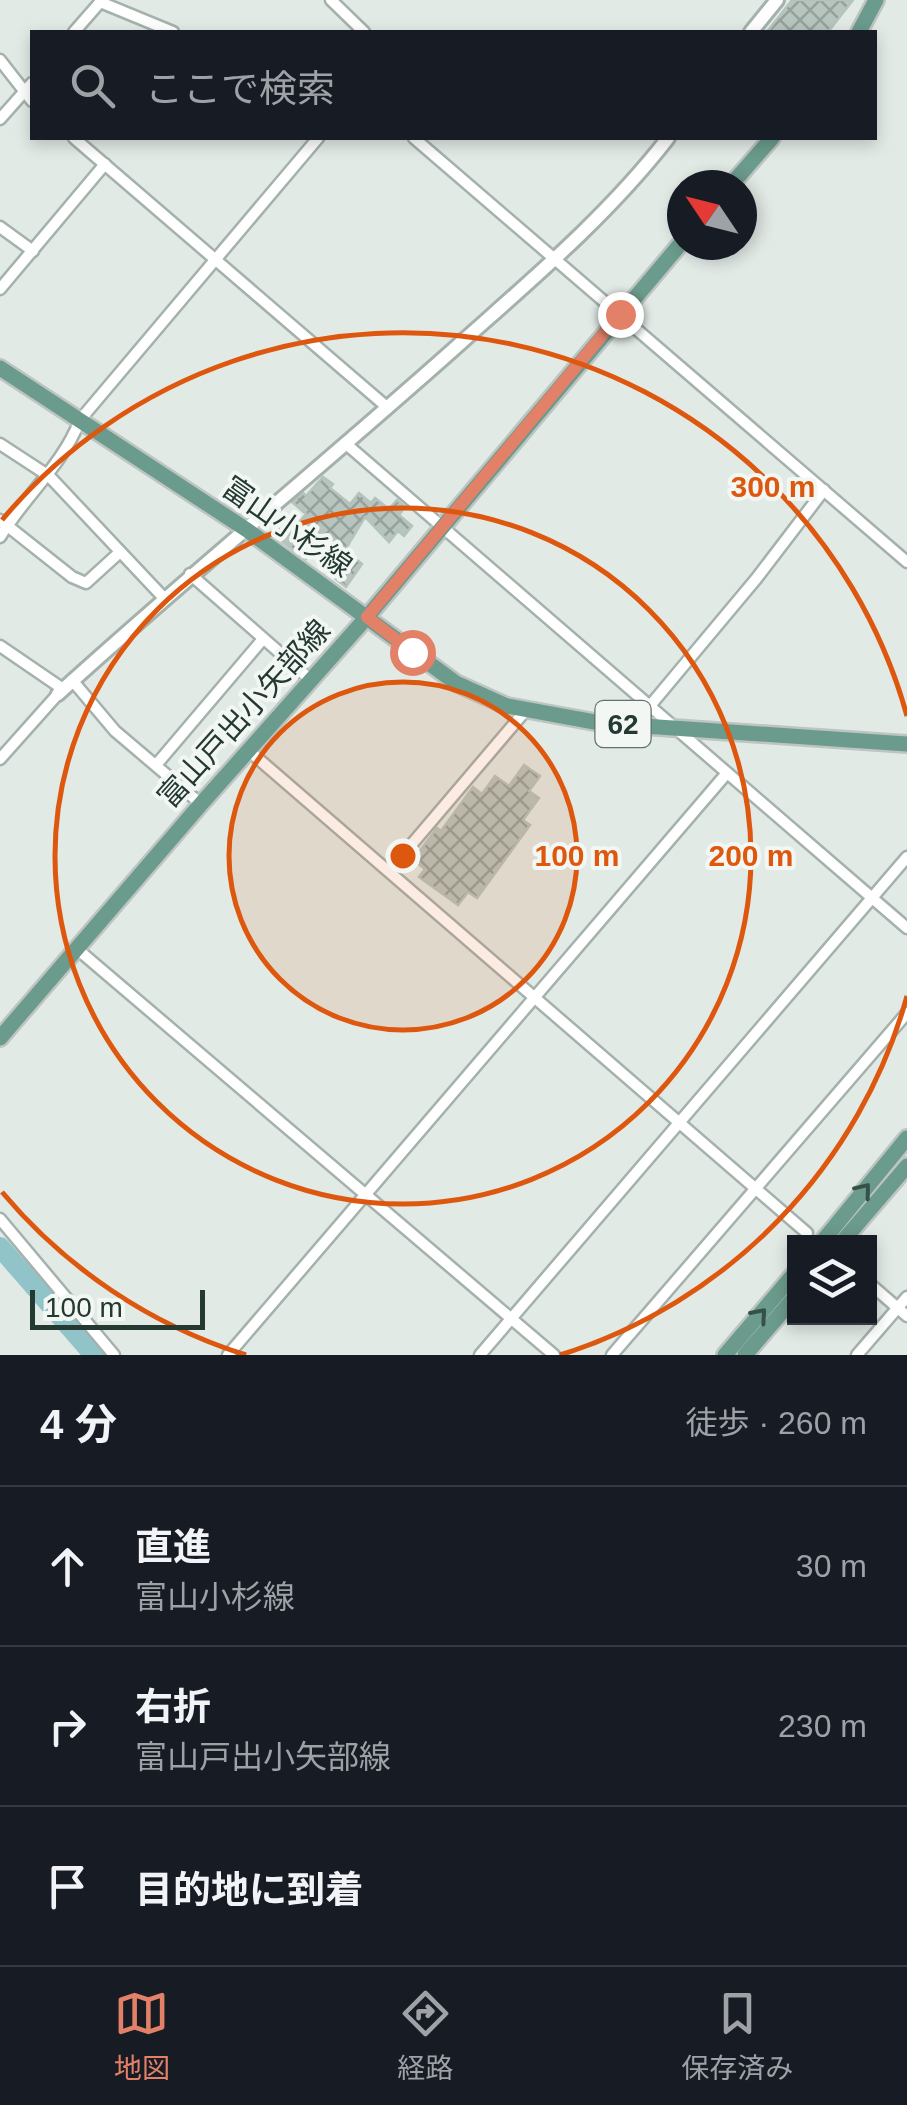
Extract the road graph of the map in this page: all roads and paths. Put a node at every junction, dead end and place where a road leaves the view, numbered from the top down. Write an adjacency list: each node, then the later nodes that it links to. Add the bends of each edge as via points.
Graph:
1 (331, 0): 7 (street)
2 (777, 0): 8 (street)
3 (876, 0): 9 (main road)
4 (101, 1): 5 (street); 6 (street)
5 (76, 30)
6 (168, 30)
7 (362, 30)
8 (753, 30)
9 (860, 30)
10 (0, 60): 11 (street)
11 (28, 98): 12 (street)
12 (0, 119)
13 (76, 140): 18 (street)
14 (316, 140): 22 (street)
15 (416, 140): 23 (street)
16 (666, 140): 23 (street, via 632,184)
17 (770, 140): 19 (main road)
18 (105, 164): 21 (street); 22 (street)
19 (744, 170)
20 (0, 227): 21 (street)
21 (32, 252): 25 (street)
22 (216, 259): 28 (street); 29 (street)
23 (554, 259): 26 (street); 28 (street)
24 (667, 259): 26 (main road, 富山戸出小矢部線)
25 (0, 290)
26 (620, 314): 33 (street); 35 (main road, 富山戸出小矢部線)
27 (0, 368): 29 (main road, 富山小杉線 / 62)
28 (388, 408): 31 (street)
29 (80, 420): 32 (street); 36 (main road, 富山小杉線 / 62)
30 (0, 444): 32 (street)
31 (345, 444): 35 (street); 36 (street)
32 (48, 476): 34 (street); 38 (street)
33 (824, 490): 39 (street); 47 (street)
34 (4, 522): 37 (street); 38 (street, via 86,583)
35 (442, 527): 42 (main road, 富山戸出小矢部線); 47 (street)
36 (247, 530): 40 (street); 42 (main road, 富山小杉線 / 62)
37 (0, 537)
38 (120, 552): 41 (street)
39 (907, 562)
40 (190, 574): 41 (street); 43 (street)
41 (163, 598): 46 (street)
42 (367, 617): 45 (main road, 富山戸出小矢部線); 48 (main road, 富山小杉線 / 62, via 456,682)
43 (263, 639): 45 (street); 53 (street)
44 (0, 646): 46 (street)
45 (312, 681): 51 (main road, 富山戸出小矢部線)
46 (64, 687): 52 (street); 53 (street)
47 (649, 707): 49 (street)
48 (526, 710): 49 (main road, 富山小杉線 / 62); 57 (street)
49 (673, 728): 50 (main road, 富山小杉線 / 62); 54 (street)
50 (907, 744)
51 (248, 750): 55 (main road, 富山戸出小矢部線); 57 (street)
52 (0, 759)
53 (156, 766): 55 (street)
54 (727, 773): 58 (street); 61 (street)
55 (200, 804): 60 (main road, 富山戸出小矢部線)
56 (907, 857): 58 (street)
57 (389, 871): 61 (street)
58 (872, 898): 59 (street); 64 (street)
59 (907, 928)
60 (76, 948): 63 (main road, 富山戸出小矢部線); 68 (street)
61 (535, 998): 64 (street); 68 (street)
62 (907, 1013): 67 (street)
63 (0, 1038)
64 (680, 1123): 67 (street); 78 (street)
65 (907, 1138): 71 (main road, one-way to 65)
66 (907, 1166): 72 (main road)
67 (756, 1188): 70 (street); 83 (street)
68 (366, 1195): 78 (street); 80 (street)
69 (0, 1219): 79 (street)
70 (811, 1235)
71 (817, 1235)
72 (848, 1235)
73 (787, 1282): 84 (main road, one-way to 73)
74 (877, 1290): 77 (street)
75 (907, 1297): 77 (street)
76 (787, 1306): 85 (main road)
77 (902, 1312): 86 (street)
78 (512, 1318): 81 (street); 82 (street)
79 (114, 1355)
80 (228, 1355)
81 (480, 1355)
82 (554, 1355)
83 (612, 1355)
84 (725, 1355)
85 (745, 1355)
86 (857, 1355)

